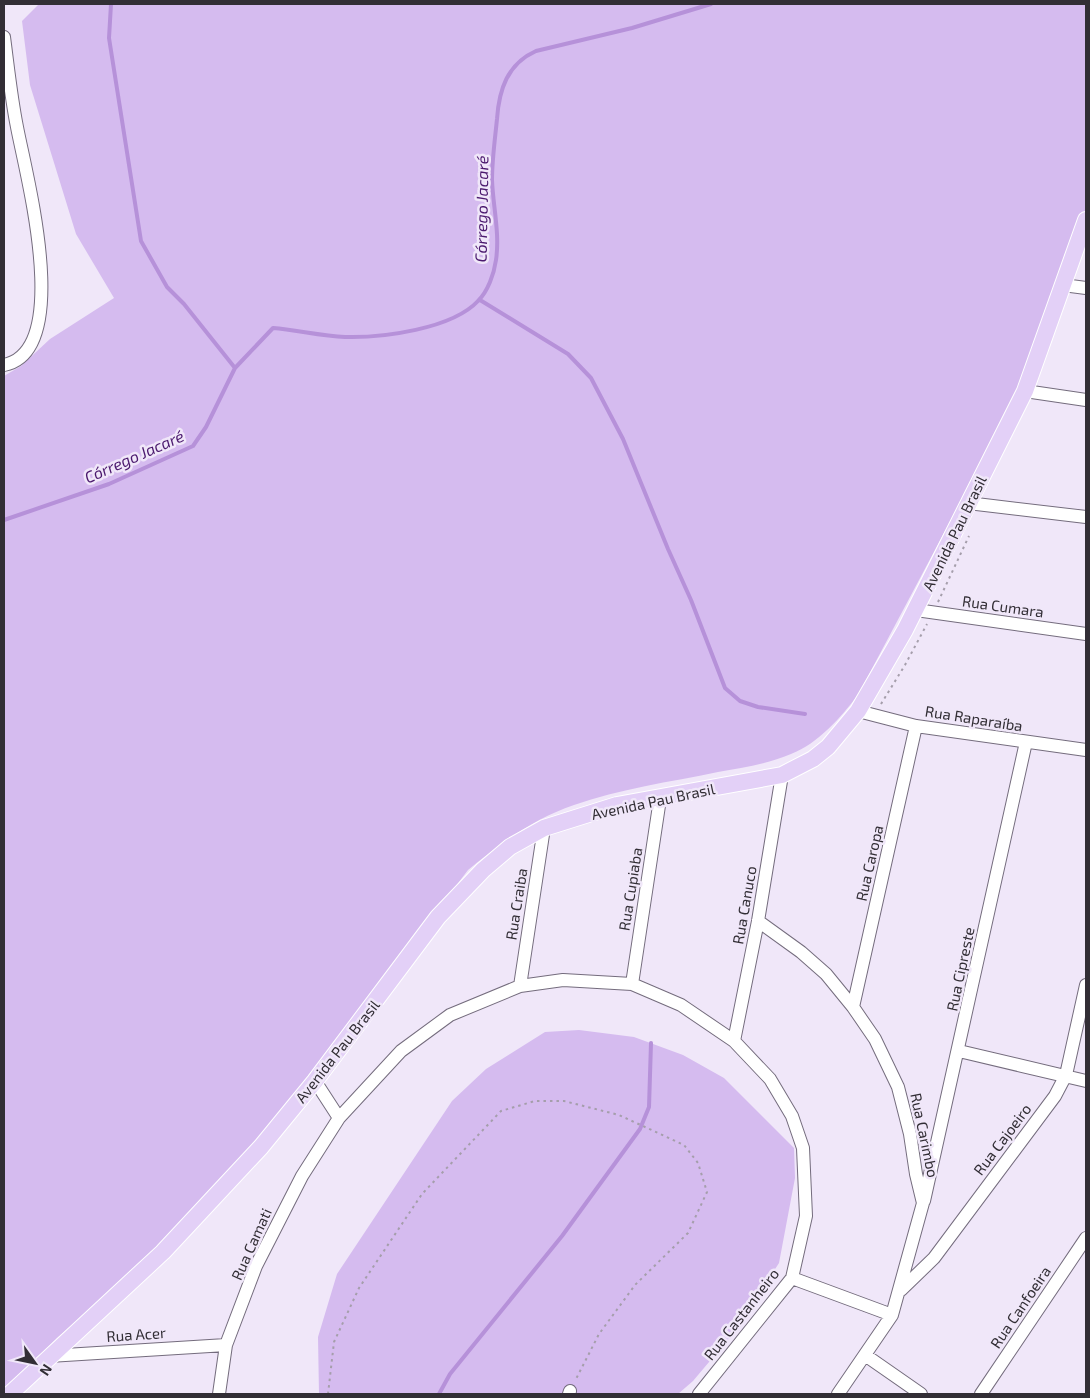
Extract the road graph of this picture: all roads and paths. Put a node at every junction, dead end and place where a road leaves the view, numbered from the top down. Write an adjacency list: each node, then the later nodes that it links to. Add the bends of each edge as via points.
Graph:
1 (4, 37): 5 (street, via 12,104 41,253 42,293 37,331 29,351 15,363)
2 (1086, 220): 3 (main road, Avenida Pau Brasil)
3 (1063, 285): 4 (street); 6 (main road, Avenida Pau Brasil)
4 (1086, 288)
5 (4, 366)
6 (1025, 391): 7 (street); 8 (main road, Avenida Pau Brasil)
7 (1086, 400)
8 (968, 503): 9 (street); 11 (main road, Avenida Pau Brasil)
9 (1086, 517)
10 (971, 532): 12 (path)
11 (916, 610): 12 (street, Rua Cumara); 14 (main road, Avenida Pau Brasil)
12 (933, 612): 13 (street, Rua Cumara); 15 (path)
13 (1086, 634)
14 (858, 711): 15 (street, Rua Raparaíba); 19 (main road, Avenida Pau Brasil, via 828,747)
15 (874, 715): 16 (street, Rua Raparaíba)
16 (916, 726): 17 (street, Rua Raparaíba); 26 (street, Rua Caropa)
17 (1026, 742): 18 (street, Rua Raparaíba); 28 (street, Rua Cipreste)
18 (1086, 750)
19 (782, 775): 20 (main road, Avenida Pau Brasil); 22 (street, Rua Canuco)
20 (660, 799): 21 (main road, Avenida Pau Brasil, via 617,805); 23 (street, Rua Cupiaba)
21 (544, 828): 25 (street, Rua Craiba); 31 (main road, Avenida Pau Brasil, via 503,853 438,917)
22 (758, 921): 26 (street, Rua Carimbo, via 826,974); 27 (street, Rua Canuco)
23 (632, 984): 25 (street, Rua Castanheiro, via 563,980); 27 (street, Rua Castanheiro, via 681,1005)
24 (1086, 985): 29 (street, Rua Cajoeiro)
25 (520, 986): 32 (street, Rua Castanheiro, via 450,1014 401,1051)
26 (853, 1007): 33 (street, Rua Carimbo, via 874,1039 898,1087)
27 (734, 1041): 35 (street, Rua Castanheiro, via 770,1079 792,1116 803,1148 806,1216)
28 (959, 1051): 29 (street); 33 (street, Rua Cipreste)
29 (1066, 1074): 30 (street); 36 (street, Rua Cajoeiro, via 1055,1096 934,1258)
30 (1086, 1081)
31 (315, 1082): 32 (street); 40 (main road, Avenida Pau Brasil, via 261,1147 175,1238)
32 (340, 1118): 38 (street, Rua Camati, via 280,1217 256,1266)
33 (924, 1203): 36 (street)
34 (1086, 1238): 48 (street, Rua Canfoeira)
35 (792, 1278): 37 (street); 45 (street, Rua Castanheiro)
36 (901, 1290): 37 (street)
37 (892, 1315): 39 (street)
38 (226, 1345): 40 (street, Rua Acer); 43 (street, Rua Camati)
39 (865, 1355): 46 (street); 47 (street)
40 (49, 1356): 42 (main road, Avenida Pau Brasil)
41 (570, 1392): 44 (path, via 599,1334 635,1284 688,1233 708,1192 698,1163 684,1145 619,1115 564,1100 535,1101 501,1111 422,1194 359,1288 334,1342)
42 (10, 1394)
43 (219, 1394)
44 (328, 1394)
45 (699, 1394)
46 (838, 1394)
47 (922, 1394)
48 (981, 1394)

